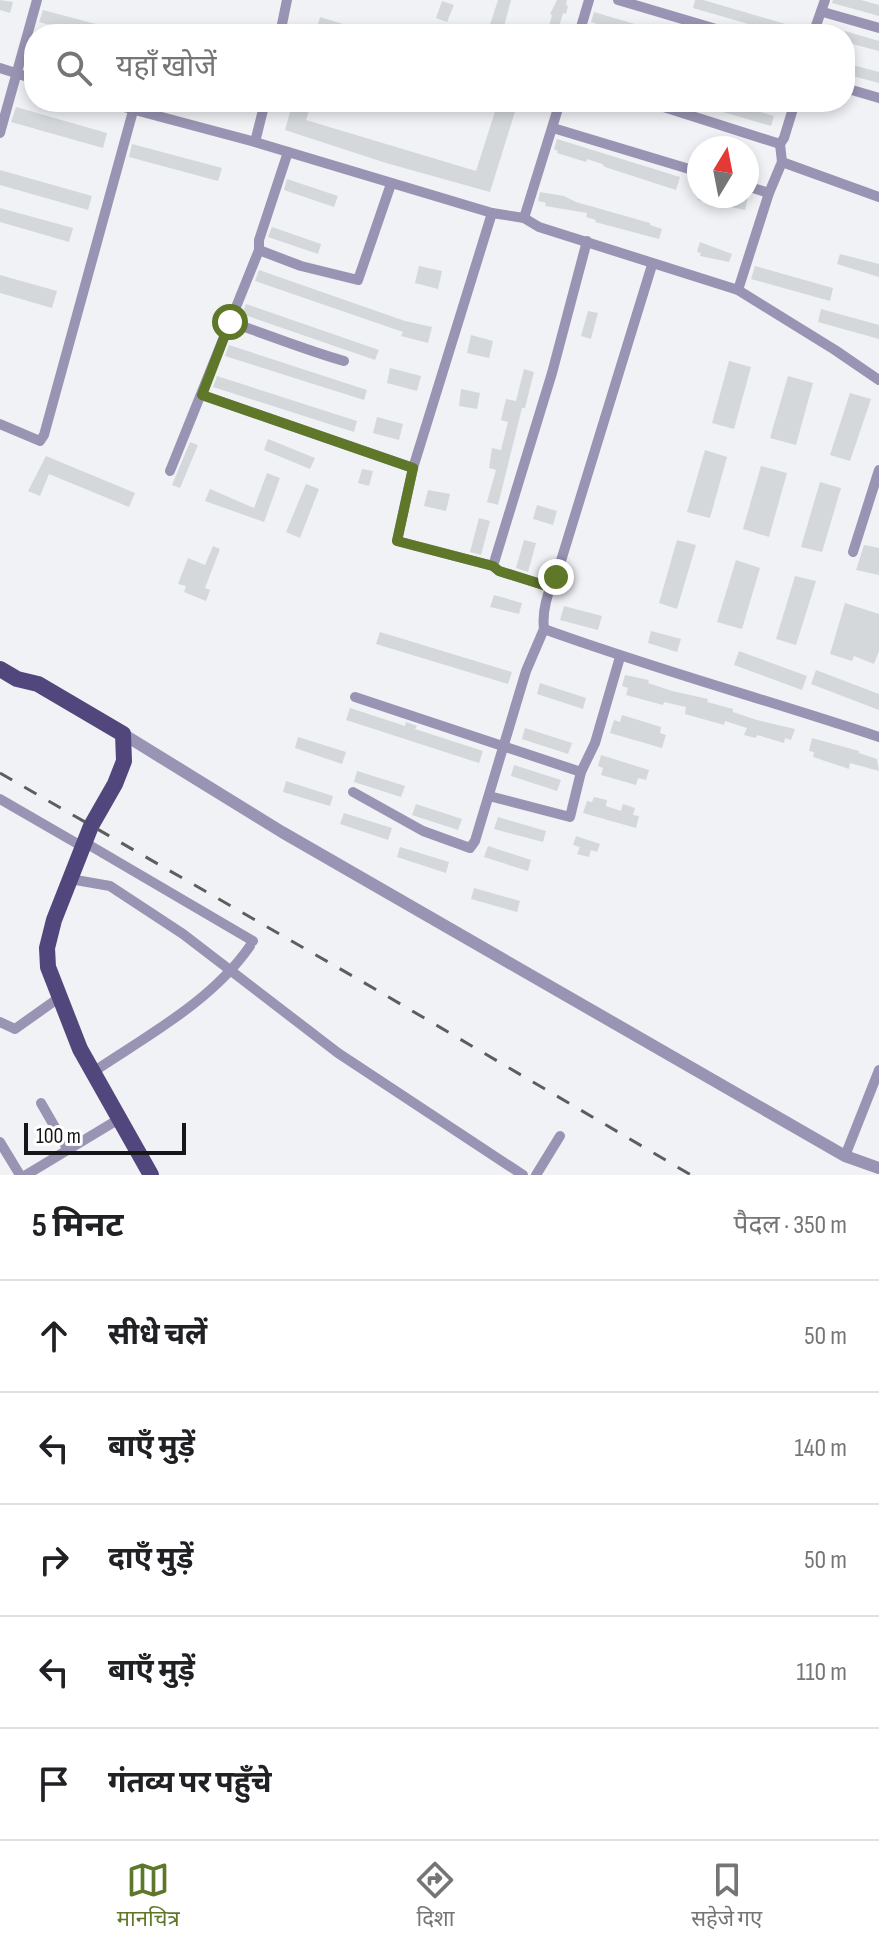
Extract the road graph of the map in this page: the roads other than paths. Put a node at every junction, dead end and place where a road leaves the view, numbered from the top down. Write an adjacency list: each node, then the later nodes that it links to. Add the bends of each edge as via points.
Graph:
1 (37, 0): 6 (street)
2 (287, 0): 7 (street)
3 (589, 0): 8 (street)
4 (618, 0): 9 (street)
5 (824, 6): 10 (street)
6 (30, 24)
7 (282, 24)
8 (582, 24)
9 (699, 24)
10 (879, 28)
11 (24, 43): 13 (street)
12 (0, 68): 13 (street)
13 (15, 73): 14 (street); 24 (street)
14 (24, 76)
15 (855, 91): 16 (street)
16 (879, 98)
17 (133, 112): 44 (street, via 44,435 40,441)
18 (137, 112): 25 (street)
19 (262, 112): 25 (street)
20 (557, 112): 23 (street)
21 (679, 112): 26 (street)
22 (792, 112): 26 (street)
23 (553, 128): 29 (street); 35 (street)
24 (0, 133)
25 (255, 142): 27 (street)
26 (780, 144): 28 (street)
27 (288, 152): 30 (street); 37 (street)
28 (782, 162): 32 (street); 33 (street)
29 (687, 168)
30 (391, 184): 34 (street); 37 (street, via 358,280)
31 (759, 190): 32 (street)
32 (769, 193): 39 (street)
33 (879, 197)
34 (492, 213): 35 (street); 45 (street)
35 (524, 218): 36 (street)
36 (587, 241): 38 (street); 49 (street)
37 (259, 250): 40 (street)
38 (652, 265): 39 (street); 50 (street)
39 (738, 290): 42 (street)
40 (230, 322): 41 (street); 43 (street)
41 (344, 361)
42 (879, 380)
43 (202, 395): 45 (street); 47 (street)
44 (0, 424)
45 (413, 468): 49 (street, via 397,541)
46 (879, 470): 48 (street)
47 (170, 471)
48 (853, 552)
49 (493, 566): 50 (street)
50 (550, 587): 51 (street)
51 (544, 629): 53 (street); 59 (street)
52 (0, 657): 55 (main road, via 31,674)
53 (620, 657): 58 (street); 60 (street)
54 (0, 669): 55 (main road)
55 (38, 684): 57 (main road)
56 (355, 697): 59 (street)
57 (123, 734): 64 (main road, via 124,761); 76 (street, via 295,840)
58 (879, 737)
59 (502, 746): 60 (street); 62 (street)
60 (581, 772): 62 (street, via 570,817)
61 (353, 792): 62 (street, via 423,831 470,848)
62 (489, 796)
63 (0, 799): 64 (street)
64 (83, 845): 65 (main road); 66 (street, via 251,944)
65 (70, 879): 66 (street, via 110,886); 67 (main road, via 47,948)
66 (233, 970): 70 (street); 80 (street, via 338,1053)
67 (60, 997): 68 (street, via 15,1029); 70 (main road)
68 (0, 1022)
69 (879, 1070): 76 (street)
70 (93, 1072): 72 (main road)
71 (41, 1103): 75 (street)
72 (119, 1119): 75 (street); 79 (main road)
73 (560, 1136): 81 (street)
74 (0, 1142): 78 (street)
75 (68, 1150): 78 (street)
76 (845, 1156): 77 (street)
77 (879, 1168)
78 (23, 1175)
79 (151, 1175)
80 (523, 1175)
81 (536, 1175)

